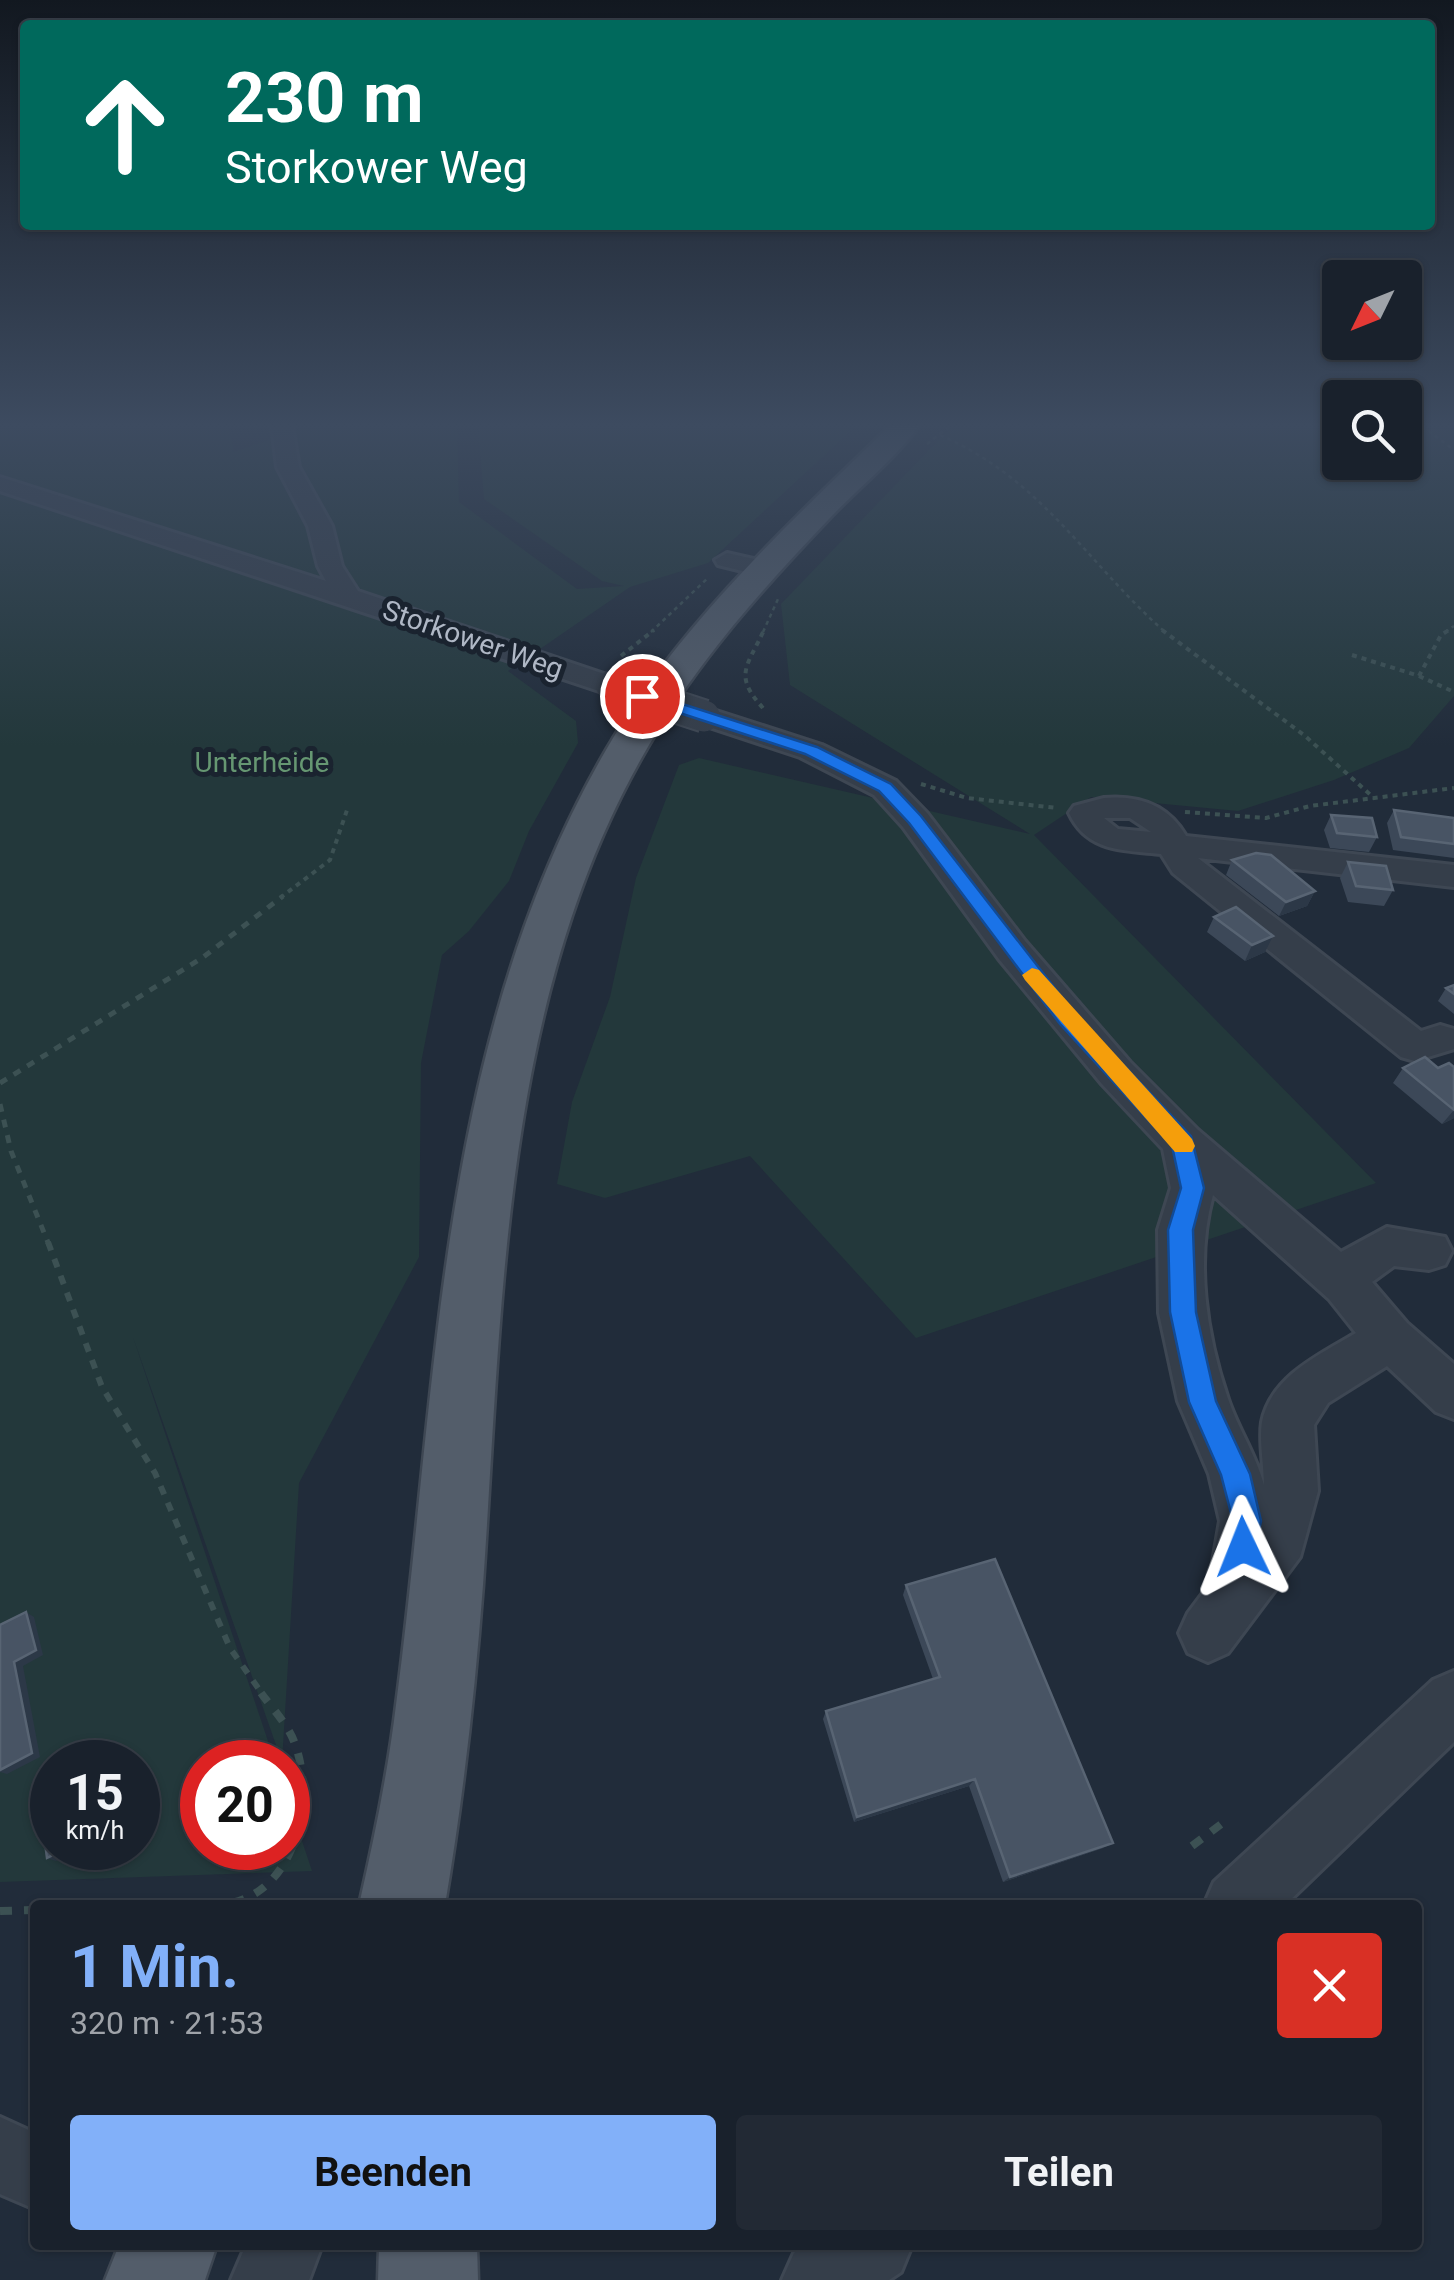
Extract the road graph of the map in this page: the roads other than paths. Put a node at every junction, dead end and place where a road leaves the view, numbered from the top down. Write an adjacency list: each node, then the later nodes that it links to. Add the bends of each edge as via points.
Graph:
1 (149, 532): 4 (street, Storkower Weg)
2 (322, 532): 4 (street)
3 (808, 532): 14 (main road, via 757,575 699,642 620,760 558,890 530,976 481,1198 434,1706)
4 (348, 597): 7 (street, Storkower Weg, bridge, via 904,783 915,820 1067,1018)
5 (1454, 876): 6 (street, via 1161,829 1185,864 1416,1047)
6 (1440, 1038)
7 (1183, 1142): 9 (street); 10 (street, via 1192,1188 1180,1230 1183,1312 1203,1402 1236,1474 1247,1521 1222,1617 1281,1538 1291,1491 1288,1421 1310,1387)
8 (1429, 1251): 9 (street, via 1387,1246 1355,1268)
9 (1346, 1285): 10 (street)
10 (1390, 1338): 11 (street)
11 (1454, 1396)
12 (1454, 1701): 13 (street)
13 (1244, 1899)
14 (403, 1900)
15 (0, 2154): 16 (street)
16 (30, 2169)
17 (166, 2250): 21 (main road)
18 (282, 2250): 22 (street)
19 (428, 2250): 23 (main road)
20 (866, 2250): 24 (street)
21 (154, 2280)
22 (270, 2280)
23 (428, 2280)
24 (821, 2280)

